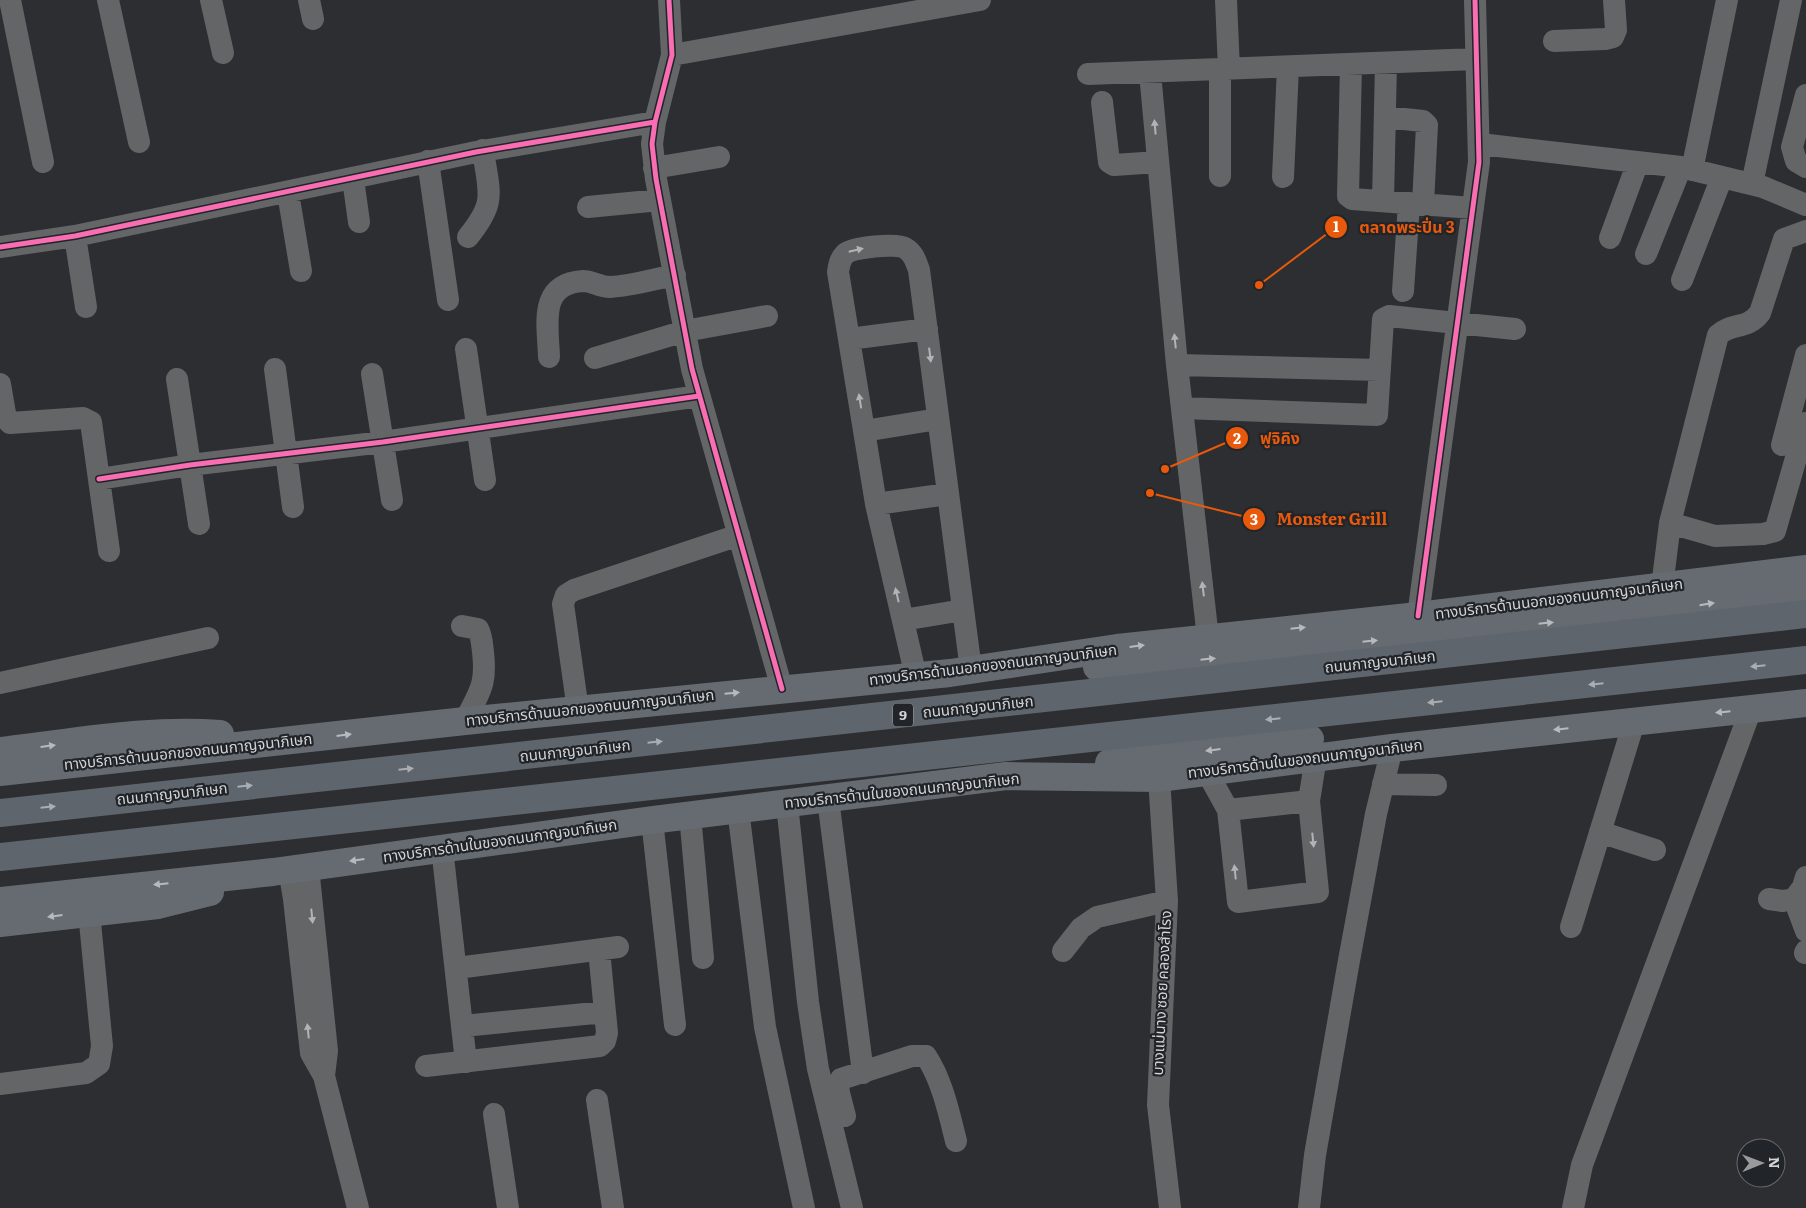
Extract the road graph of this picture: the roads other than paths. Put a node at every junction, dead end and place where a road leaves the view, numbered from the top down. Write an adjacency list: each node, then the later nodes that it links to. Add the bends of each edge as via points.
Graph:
1 (10, 0): 30 (street)
2 (108, 0): 25 (street)
3 (211, 0): 12 (street)
4 (669, 0): 13 (street)
5 (980, 0): 13 (street)
6 (1226, 0): 18 (street)
7 (1475, 0): 14 (street)
8 (1614, 0): 11 (street, via 1616,30 1613,37)
9 (1727, 0): 35 (street)
10 (1791, 0): 40 (street)
11 (1554, 42)
12 (222, 53)
13 (672, 55): 24 (street)
14 (1476, 59): 15 (street); 26 (street)
15 (1386, 63): 16 (street); 23 (street)
16 (1351, 64): 17 (street); 43 (street, via 1347,191 1352,198)
17 (1288, 67): 18 (street); 37 (street)
18 (1224, 69): 19 (street); 36 (street)
19 (1150, 73): 20 (street); 31 (street, one-way to 19)
20 (1088, 74)
21 (1806, 95): 33 (street, via 1792,147 1796,161)
22 (1102, 102): 31 (street, via 1109,162 1114,165)
23 (1384, 117): 43 (street); 44 (street, via 1423,121 1427,125)
24 (655, 122): 27 (street); 34 (street, via 652,144)
25 (139, 142)
26 (1480, 144): 32 (street); 47 (street)
27 (483, 150): 29 (street); 51 (street, via 488,207)
28 (719, 157): 34 (street)
29 (428, 161): 39 (street); 59 (street)
30 (43, 162)
31 (1158, 162): 71 (street, one-way to 31)
32 (1638, 162): 35 (street); 52 (street)
33 (1806, 167)
34 (654, 168): 42 (street)
35 (1686, 168): 38 (street); 54 (street)
36 (1220, 176)
37 (1283, 177)
38 (1722, 177): 40 (street); 57 (street)
39 (353, 179): 41 (street); 48 (street)
40 (1752, 184): 45 (street)
41 (288, 192): 50 (street); 55 (street)
42 (660, 200): 46 (street); 56 (street)
43 (1383, 201): 44 (street)
44 (1416, 203): 47 (street); 58 (street)
45 (1806, 205)
46 (588, 207)
47 (1473, 208): 62 (street)
48 (359, 222)
49 (1806, 230): 93 (street, via 1784,239 1760,313 1753,322 1725,329 1718,335)
50 (75, 236): 53 (street); 60 (street)
51 (468, 236)
52 (1610, 238)
53 (0, 247)
54 (1646, 254)
55 (301, 271)
56 (675, 275): 65 (street); 69 (street, via 608,287 588,281 564,286 553,294 547,312)
57 (1682, 280)
58 (1403, 292)
59 (448, 300)
60 (86, 307)
61 (767, 316): 65 (street)
62 (1457, 322): 64 (street); 73 (street, via 1389,316 1383,319); 102 (street)
63 (926, 329): 66 (street); 66 (street, one-way to 63, via 838,272 844,254 852,250 899,245 907,249 919,270); 79 (street, one-way to 79)
64 (1515, 329)
65 (685, 331): 70 (street); 77 (street)
66 (849, 338): 82 (street, one-way to 66)
67 (466, 349): 81 (street)
68 (1806, 355): 84 (street)
69 (549, 357)
70 (595, 358)
71 (1177, 365): 73 (street); 78 (street)
72 (274, 369): 85 (street)
73 (1380, 370): 78 (street, via 1377,415)
74 (372, 374): 83 (street)
75 (177, 379): 86 (street)
76 (0, 384): 87 (street, via 6,419 10,423 83,418 90,422)
77 (699, 396): 81 (street); 95 (street)
78 (1182, 408): 106 (street, one-way to 78)
79 (938, 419): 82 (street); 89 (street)
80 (1806, 423): 93 (street, via 1775,531 1715,536)
81 (478, 426): 83 (street); 88 (street)
82 (864, 431): 91 (street)
83 (383, 442): 85 (street); 90 (street)
84 (1782, 445)
85 (286, 454): 86 (street); 92 (street)
86 (190, 465): 87 (street); 94 (street)
87 (99, 479): 96 (street)
88 (485, 480)
89 (948, 494): 91 (street); 100 (street)
90 (392, 500)
91 (876, 504): 103 (street, one-way to 91)
92 (293, 507)
93 (1670, 523): 98 (street)
94 (199, 524)
95 (739, 535): 112 (street); 115 (street, via 566,595 563,604)
96 (109, 551)
97 (1806, 569): 98 (main road, ทางบริการด้านนอกของถนนกาญจนาภิเษก)
98 (1662, 587): 102 (main road, ทางบริการด้านนอกของถนนกาญจนาภิเษก)
99 (1806, 591): 108 (main road, one-way to 99, via 1147,665 1683,608)
100 (963, 610): 103 (street); 108 (street)
101 (1806, 614): 133 (highway, ถนนกาญจนาภิเษก / 9, one-way to 101)
102 (1418, 616): 106 (main road, ทางบริการด้านนอกของถนนกาญจนาภิเษก, one-way to 102)
103 (903, 620): 109 (street)
104 (462, 626): 116 (street, via 478,629 482,635 486,673 485,682)
105 (208, 638): 110 (street)
106 (1208, 638): 108 (main road, ทางบริการด้านนอกของถนนกาญจนาภิเษก, one-way to 106)
107 (1806, 660): 139 (highway, one-way to 139)
108 (960, 672): 109 (main road, ทางบริการด้านนอกของถนนกาญจนาภิเษก)
109 (916, 676): 112 (main road, ทางบริการด้านนอกของถนนกาญจนาภิเษก)
110 (0, 683)
111 (1806, 687): 124 (main road, one-way to 124, via 1235,747)
112 (782, 689): 115 (main road, ทางบริการด้านนอกของถนนกาญจนาภิเษก, one-way to 112)
113 (1806, 704): 114 (main road, ทางบริการด้านในของถนนกาญจนาภิเษก)
114 (1751, 709): 117 (main road, ทางบริการด้านในของถนนกาญจนาภิเษก, one-way to 117); 171 (street, via 1582,1165)
115 (578, 710): 116 (main road, ทางบริการด้านนอกของถนนกาญจนาภิเษก)
116 (465, 721): 118 (main road, ทางบริการด้านนอกของถนนกาญจนาภิเษก, one-way to 116)
117 (1634, 722): 119 (main road, ทางบริการด้านในของถนนกาญจนาภิเษก, one-way to 119); 136 (street)
118 (297, 740): 120 (main road, one-way to 118, via 199,732); 122 (main road, ทางบริการด้านนอกของถนนกาญจนาภิเษก)
119 (1392, 748): 121 (main road, ทางบริการด้านในของถนนกาญจนาภิเษก); 126 (street)
120 (0, 751)
121 (1316, 757): 123 (main road, ทางบริการด้านในของถนนกาญจนาภิเษก); 129 (street)
122 (0, 772)
123 (1207, 772): 125 (main road, ทางบริการด้านในของถนนกาญจนาภิเษก); 132 (street)
124 (1006, 776): 125 (main road, ทางบริการด้านในของถนนกาญจนาภิเษก); 128 (main road, ทางบริการด้านในของถนนกาญจนาภิเษก)
125 (1159, 778): 145 (street, บางแม่นาง ซอย คลองสำโรง)
126 (1383, 784): 127 (street); 170 (street, via 1318,1136)
127 (1436, 785)
128 (828, 799): 130 (main road, ทางบริการด้านในของถนนกาญจนาภิเษก); 158 (street)
129 (1309, 801): 132 (street); 132 (street, one-way to 132, via 1318,892 1238,902)
130 (787, 804): 131 (main road, ทางบริการด้านในของถนนกาญจนาภิเษก); 168 (street, via 806,993 818,1069)
131 (738, 809): 134 (main road, ทางบริการด้านในของถนนกาญจนาภิเษก); 167 (street, via 765,1027)
132 (1228, 810)
133 (0, 813)
134 (690, 816): 135 (main road, ทางบริการด้านในของถนนกาญจนาภิเษก); 151 (street)
135 (652, 820): 137 (main road, ทางบริการด้านในของถนนกาญจนาภิเษก); 155 (street)
136 (1600, 832): 138 (street); 148 (street)
137 (442, 848): 140 (main road, ทางบริการด้านในของถนนกาญจนาภิเษก, one-way to 140); 152 (street)
138 (1655, 850)
139 (0, 858)
140 (290, 869): 144 (main road, ทางบริการด้านในของถนนกาญจนาภิเษก, one-way to 144); 146 (main road, via 179,901); 164 (street, via 327,1051 324,1076)
141 (1806, 877): 143 (street)
142 (1769, 899): 143 (street, via 1783,902)
143 (1794, 899): 149 (street)
144 (0, 901)
145 (1167, 901): 150 (street, via 1096,917 1081,928); 169 (street, บางแม่นาง ซอย คลองสำโรง, via 1158,1105)
146 (89, 912): 147 (main road, one-way to 147); 159 (street, via 102,1046 99,1064 86,1073)
147 (0, 923)
148 (1571, 927)
149 (1806, 931)
150 (1064, 951)
151 (703, 958)
152 (457, 968): 153 (street, via 609,948); 154 (street)
153 (605, 1012): 154 (street); 156 (street, via 607,1033 605,1042 600,1046)
154 (463, 1026): 156 (street)
155 (675, 1026)
156 (466, 1062): 157 (street)
157 (426, 1066)
158 (863, 1073): 162 (street, via 912,1056 926,1056 934,1069); 163 (street, via 841,1079 838,1089)
159 (0, 1084)
160 (597, 1100): 166 (street)
161 (494, 1114): 165 (street)
162 (956, 1141)
163 (862, 1184)
164 (358, 1208)
165 (508, 1208)
166 (613, 1208)
167 (804, 1208)
168 (852, 1208)
169 (1170, 1208)
170 (1309, 1208)
171 (1574, 1208)

